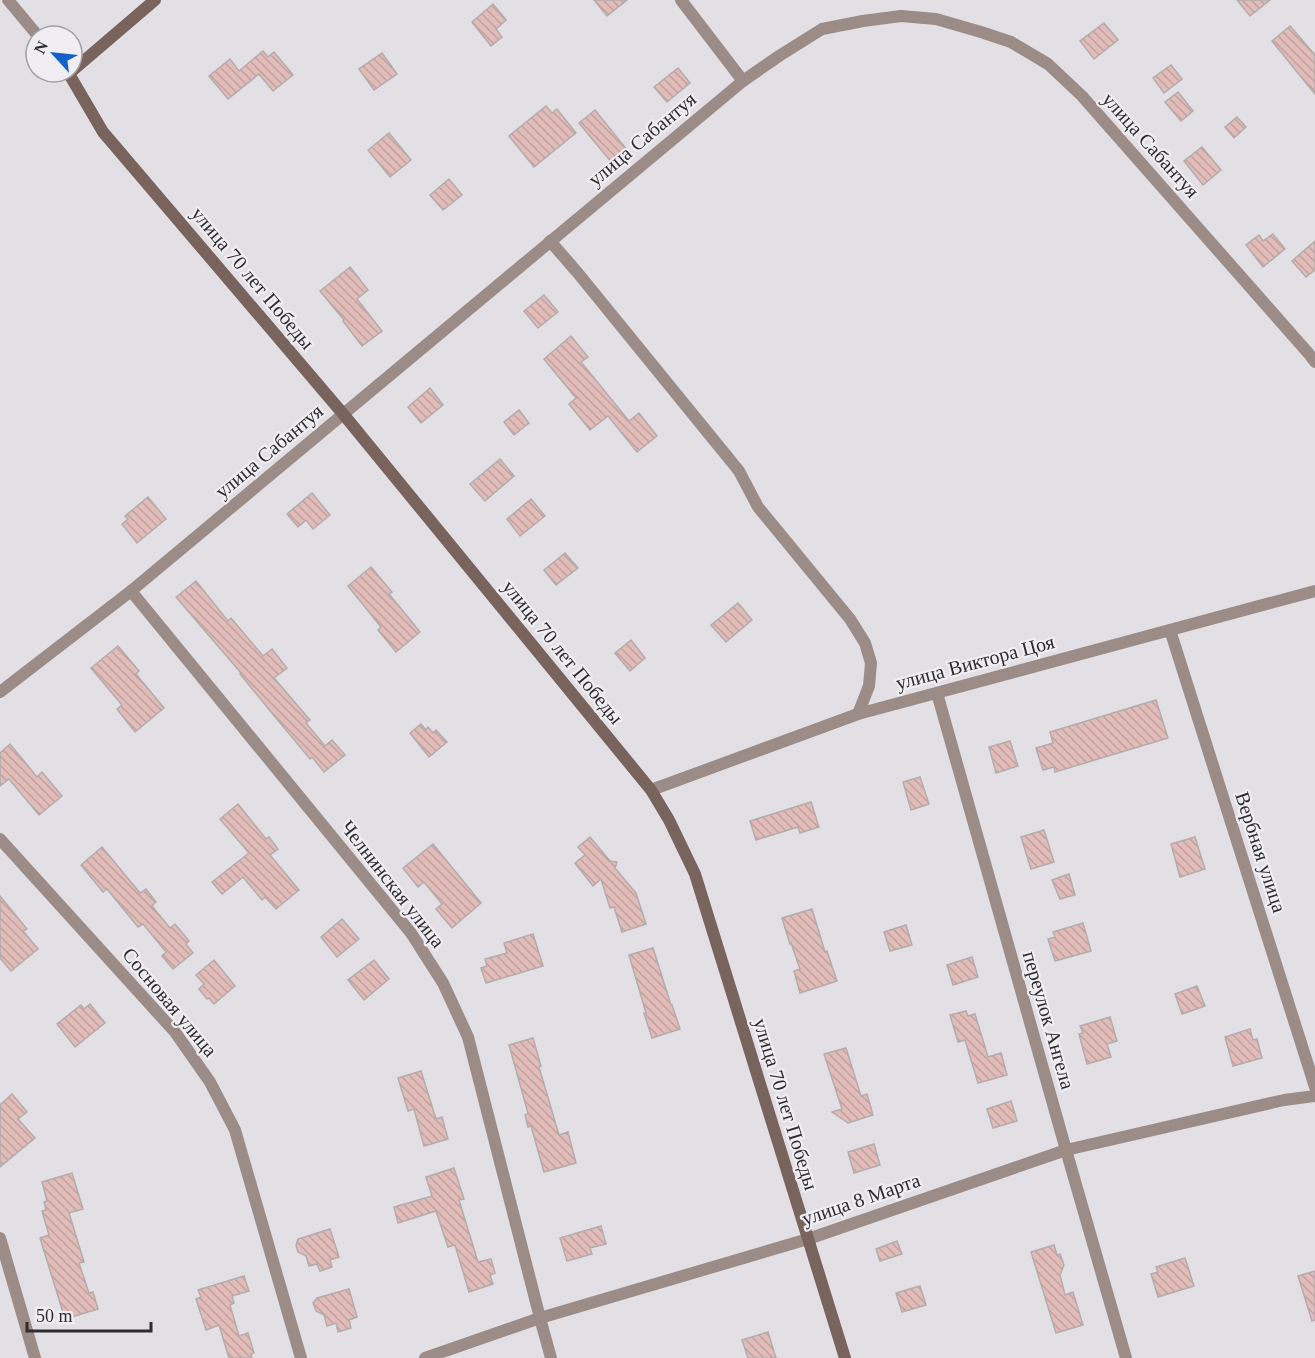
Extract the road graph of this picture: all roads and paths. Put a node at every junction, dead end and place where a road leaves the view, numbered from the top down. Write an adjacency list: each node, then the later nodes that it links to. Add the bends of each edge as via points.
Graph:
1 (8, 0): 4 (street)
2 (155, 0): 5 (street)
3 (681, 0): 6 (street)
4 (28, 24)
5 (84, 60)
6 (742, 81): 8 (street, улица Сабантуя); 9 (street, улица Сабантуя, via 822,29 862,21 902,16 936,19 1011,42 1048,64 1082,96)
7 (77, 84): 10 (street, улица 70 лет Победы, via 103,132)
8 (550, 240): 10 (street, улица Сабантуя); 16 (street, via 739,471 758,507 850,619 871,663 869,686)
9 (1315, 362)
10 (344, 415): 11 (street, улица Сабантуя); 17 (street, улица 70 лет Победы)
11 (131, 591): 14 (street, улица Сабантуя); 24 (street, Челнинская улица, via 411,933 443,983 468,1037)
12 (1315, 591): 13 (street, улица Виктора Цоя)
13 (1170, 630): 15 (street, улица Виктора Цоя); 19 (street, Вербная улица)
14 (0, 692)
15 (937, 693): 16 (street, улица Виктора Цоя); 21 (street, переулок Ангела)
16 (858, 714): 17 (street, улица Виктора Цоя)
17 (651, 790): 23 (street, улица 70 лет Победы, via 694,874)
18 (0, 839): 26 (street, Сосновая улица, via 175,1032 210,1082 235,1130)
19 (1315, 1087)
20 (1315, 1096): 21 (street, улица 8 Марта)
21 (1065, 1150): 23 (street, улица 8 Марта); 30 (street, переулок Ангела)
22 (0, 1238): 25 (street)
23 (808, 1239): 24 (street, улица 8 Марта); 29 (street, улица 70 лет Победы)
24 (540, 1318): 27 (street, улица 8 Марта); 28 (street, Челнинская улица)
25 (34, 1358)
26 (301, 1358)
27 (425, 1358)
28 (551, 1358)
29 (845, 1358)
30 (1126, 1358)

